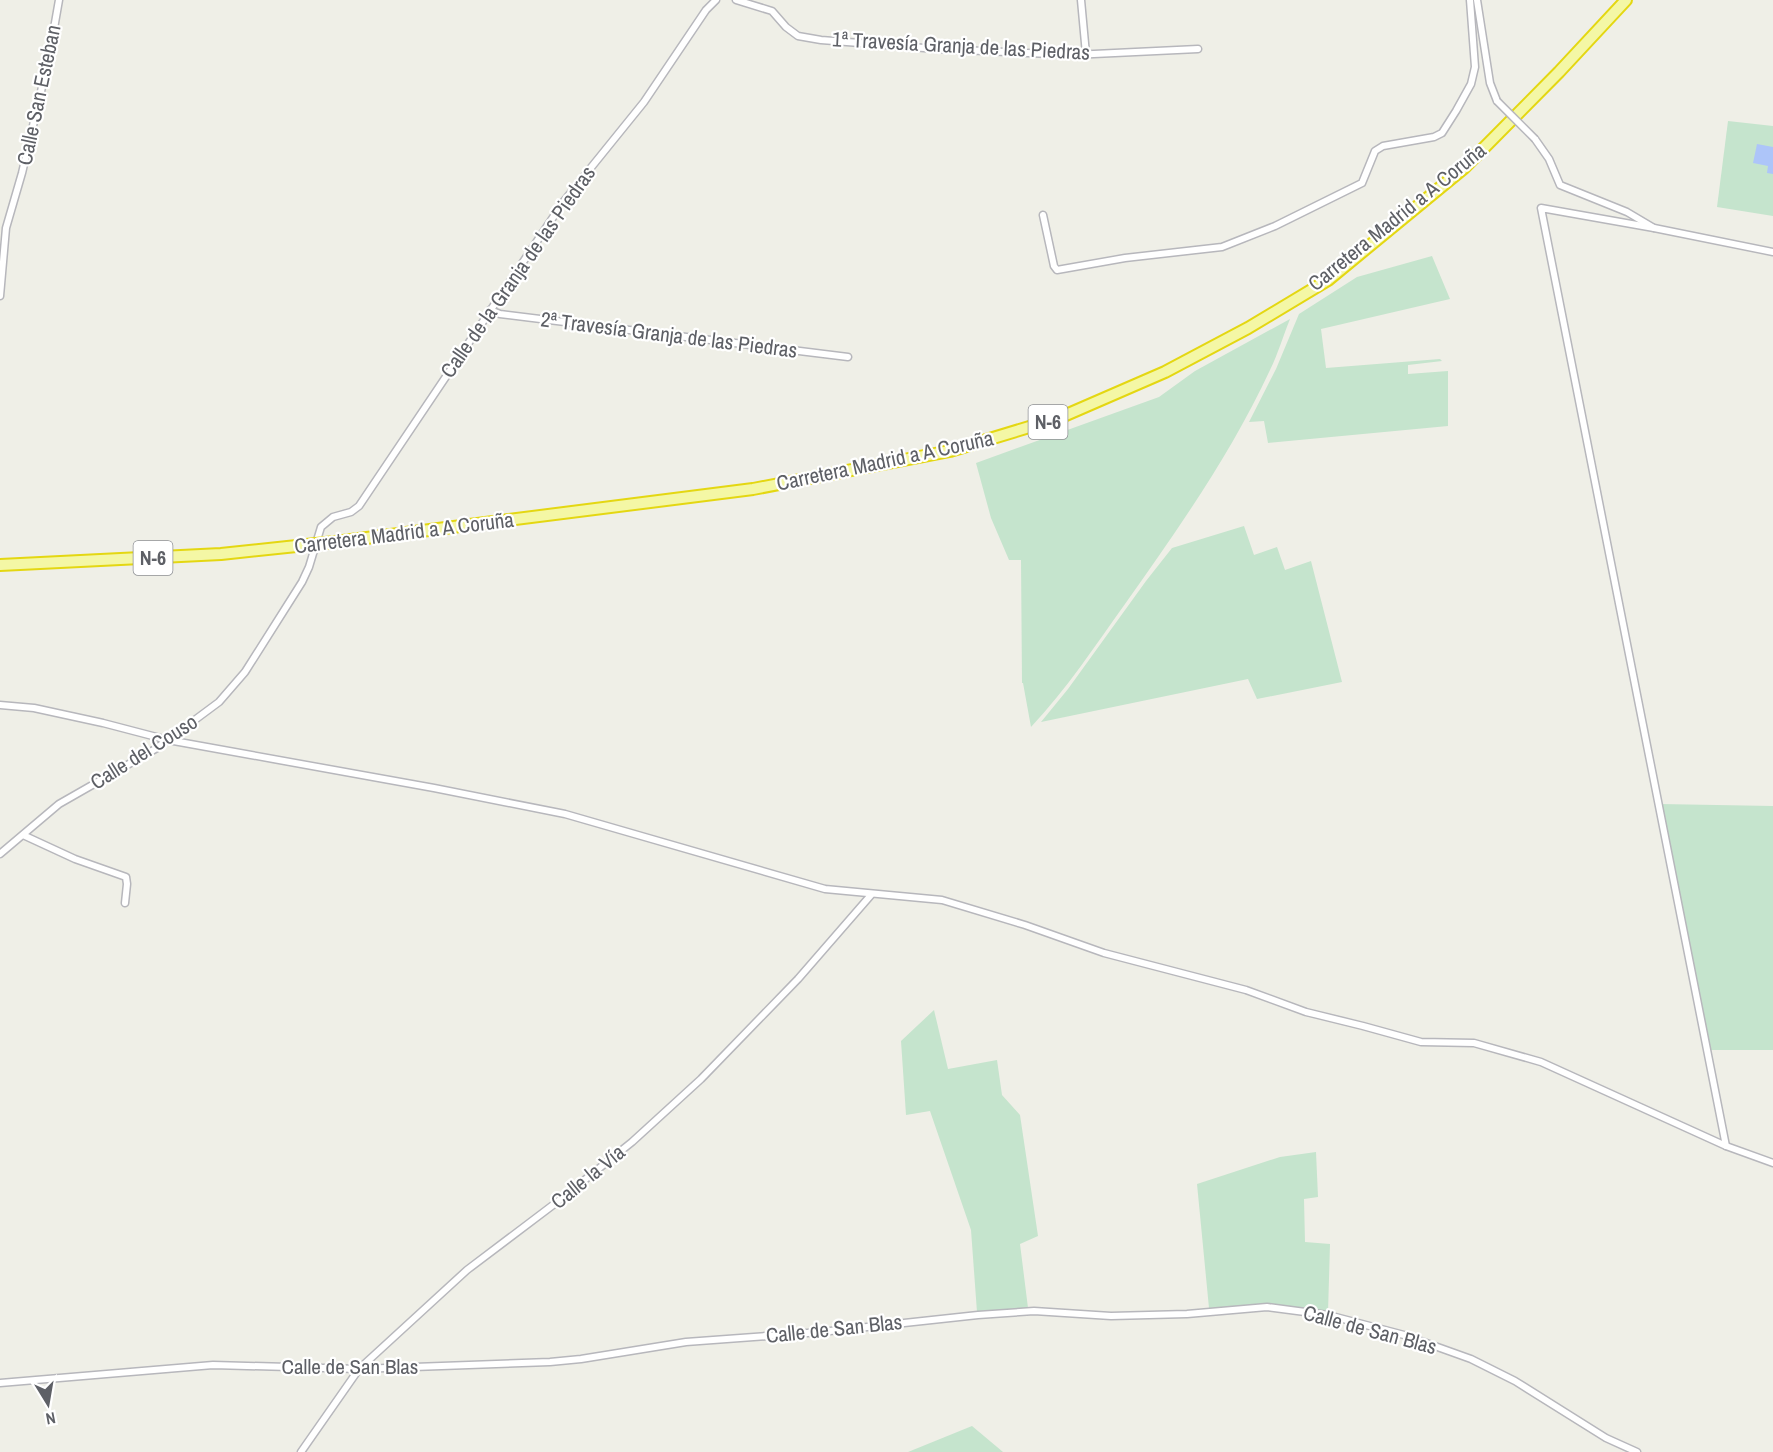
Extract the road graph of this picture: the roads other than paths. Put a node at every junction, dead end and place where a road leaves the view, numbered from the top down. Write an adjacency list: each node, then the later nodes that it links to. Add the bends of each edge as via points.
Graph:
1 (58, 0): 13 (street, Calle San Esteban, via 46,68 6,228)
2 (716, 0): 14 (street, Calle de la Granja de las Piedras, via 644,102 564,201)
3 (736, 0): 9 (street, 1ª Travesía Granja de las Piedras, via 772,11 786,27 804,38 938,49)
4 (1081, 0): 9 (street)
5 (1470, 0): 10 (street, via 1475,67 1471,84 1456,111 1442,133 1376,151 1362,183 1222,247 1057,270)
6 (1477, 0): 11 (street, bridge, via 1490,83 1497,101 1535,139 1550,159 1560,185 1627,212)
7 (1626, 0): 17 (highway, Carretera Madrid a A Coruña / N-6, bridge, via 1464,168 1328,280 1165,372 1059,418 950,451 753,489 221,554)
8 (1198, 49): 9 (street, 1ª Travesía Granja de las Piedras)
9 (1086, 54)
10 (1043, 215)
11 (1654, 228): 12 (street); 24 (street, via 1541,208)
12 (1773, 252)
13 (0, 296)
14 (490, 310): 15 (street, 2ª Travesía Granja de las Piedras); 16 (street, Calle de la Granja de las Piedras, via 359,506 325,522)
15 (848, 357)
16 (318, 535): 19 (street, Calle del Couso, via 306,574 245,672 216,704)
17 (0, 565)
18 (0, 705): 19 (street, via 34,708)
19 (168, 741): 20 (street, Calle del Couso, via 59,804); 22 (street, via 565,814 825,889)
20 (23, 835): 21 (street, Calle del Couso); 23 (street, via 126,877)
21 (0, 854)
22 (871, 894): 24 (street, via 942,900 1104,953 1235,987 1306,1012 1421,1042 1474,1043 1541,1062); 26 (street, Calle la Vía, via 798,979 632,1142 467,1270)
23 (124, 903)
24 (1726, 1146): 25 (street)
25 (1773, 1163)
26 (359, 1369): 27 (street, Calle de San Blas, via 213,1365); 28 (street, Calle la Vía); 29 (street, Calle de San Blas, via 550,1362 686,1342 1004,1313 1110,1316 1267,1307 1328,1315 1404,1335 1471,1359)
27 (0, 1383)
28 (301, 1452)
29 (1637, 1452)

